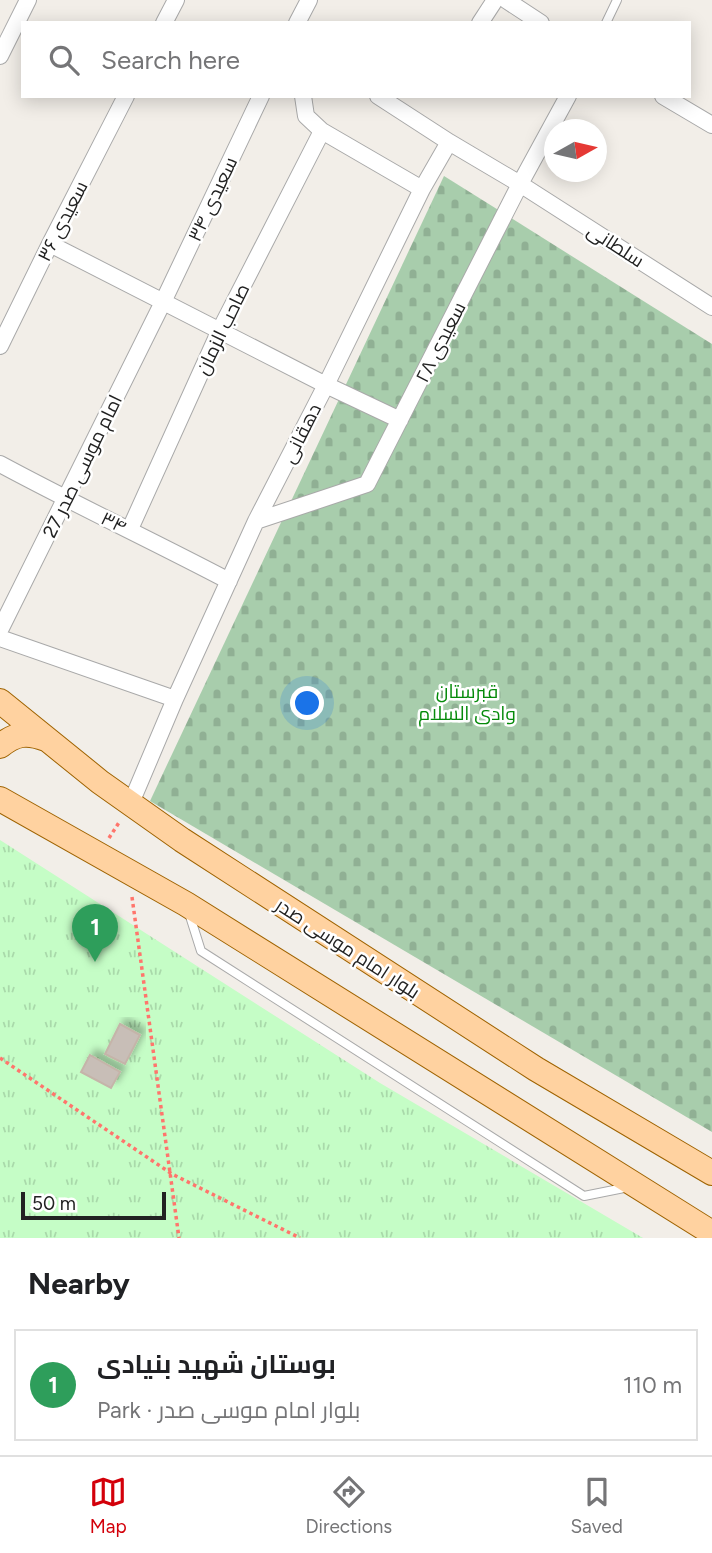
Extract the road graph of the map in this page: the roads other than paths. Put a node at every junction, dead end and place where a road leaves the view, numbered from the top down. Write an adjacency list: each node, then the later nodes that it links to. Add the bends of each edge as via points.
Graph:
1 (28, 0): 12 (street)
2 (176, 0): 7 (street)
3 (309, 0): 8 (street)
4 (495, 0): 9 (street)
5 (506, 0): 10 (street)
6 (617, 0): 11 (lane)
7 (165, 21)
8 (298, 21)
9 (481, 21)
10 (538, 21)
11 (607, 21)
12 (0, 56)
13 (125, 98): 24 (street, سعیدی ۳۶)
14 (260, 98): 25 (street, سعیدی ۳۴)
15 (303, 98): 20 (street, via 306,116)
16 (380, 98): 21 (street)
17 (567, 98): 22 (street, سعیدی ۲۸)
18 (666, 98): 19 (street)
19 (712, 125)
20 (322, 131): 23 (street); 27 (street, صاحب الزمان)
21 (449, 142): 22 (street); 23 (street, دهقانی)
22 (520, 184): 26 (street, سلطانی); 30 (street, سعیدی ۲۸)
23 (422, 189): 29 (street, دهقانی)
24 (50, 244): 25 (street); 28 (street, سعیدی ۳۶)
25 (163, 302): 27 (street); 32 (street, امام موسی صدر 27)
26 (712, 307)
27 (220, 330): 29 (street); 34 (street, صاحب الزمان)
28 (0, 345)
29 (326, 385): 30 (street); 33 (street, دهقانی)
30 (400, 420): 33 (street, سعیدی ۲۸, via 367,484)
31 (0, 464): 32 (street, ۳۴)
32 (65, 499): 34 (street, ۳۴); 36 (street, امام موسی صدر 27)
33 (256, 521): 35 (street, دهقانی)
34 (130, 529): 35 (street, ۳۴)
35 (229, 581): 38 (street, دهقانی)
36 (0, 630)
37 (0, 638): 38 (street)
38 (175, 698): 43 (street, دهقانی)
39 (0, 701): 40 (main road, بلوار امام موسی صدر)
40 (47, 739): 41 (main road, via 15,736); 43 (main road, بلوار امام موسی صدر)
41 (0, 746)
42 (2, 799): 44 (main road)
43 (131, 803): 45 (main road, بلوار امام موسی صدر, via 182,841 536,1069)
44 (186, 904): 46 (main road); 46 (lane, via 201,951 584,1196)
45 (712, 1173)
46 (636, 1186): 47 (main road)
47 (712, 1233)

